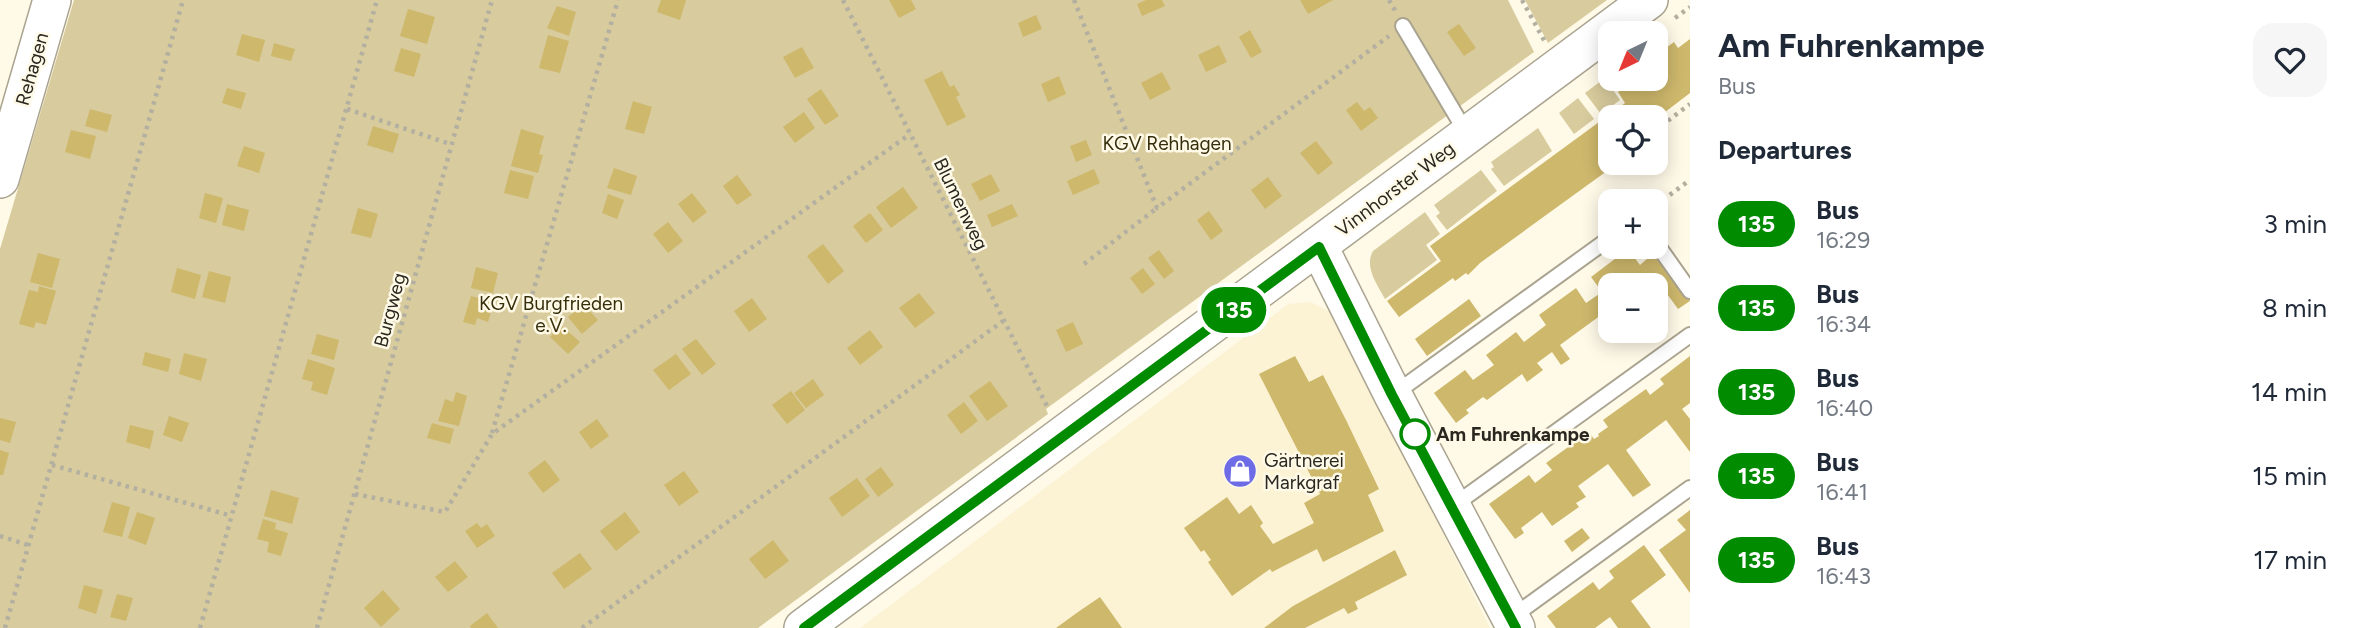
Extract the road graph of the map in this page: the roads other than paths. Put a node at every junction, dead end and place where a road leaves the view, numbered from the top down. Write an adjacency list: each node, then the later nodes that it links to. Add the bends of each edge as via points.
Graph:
1 (52, 0): 5 (street, Rehagen)
2 (1649, 0): 4 (street, Vinnhorster Weg)
3 (1403, 26): 4 (lane)
4 (1467, 134): 6 (street, Vinnhorster Weg)
5 (0, 179)
6 (1319, 247): 11 (street); 15 (street, Vinnhorster Weg)
7 (1598, 248): 11 (lane)
8 (1667, 259): 9 (lane)
9 (1690, 291)
10 (1690, 335): 13 (lane)
11 (1392, 395): 13 (street)
12 (1690, 488): 14 (lane)
13 (1453, 506): 14 (street)
14 (1513, 623)
15 (803, 628)

